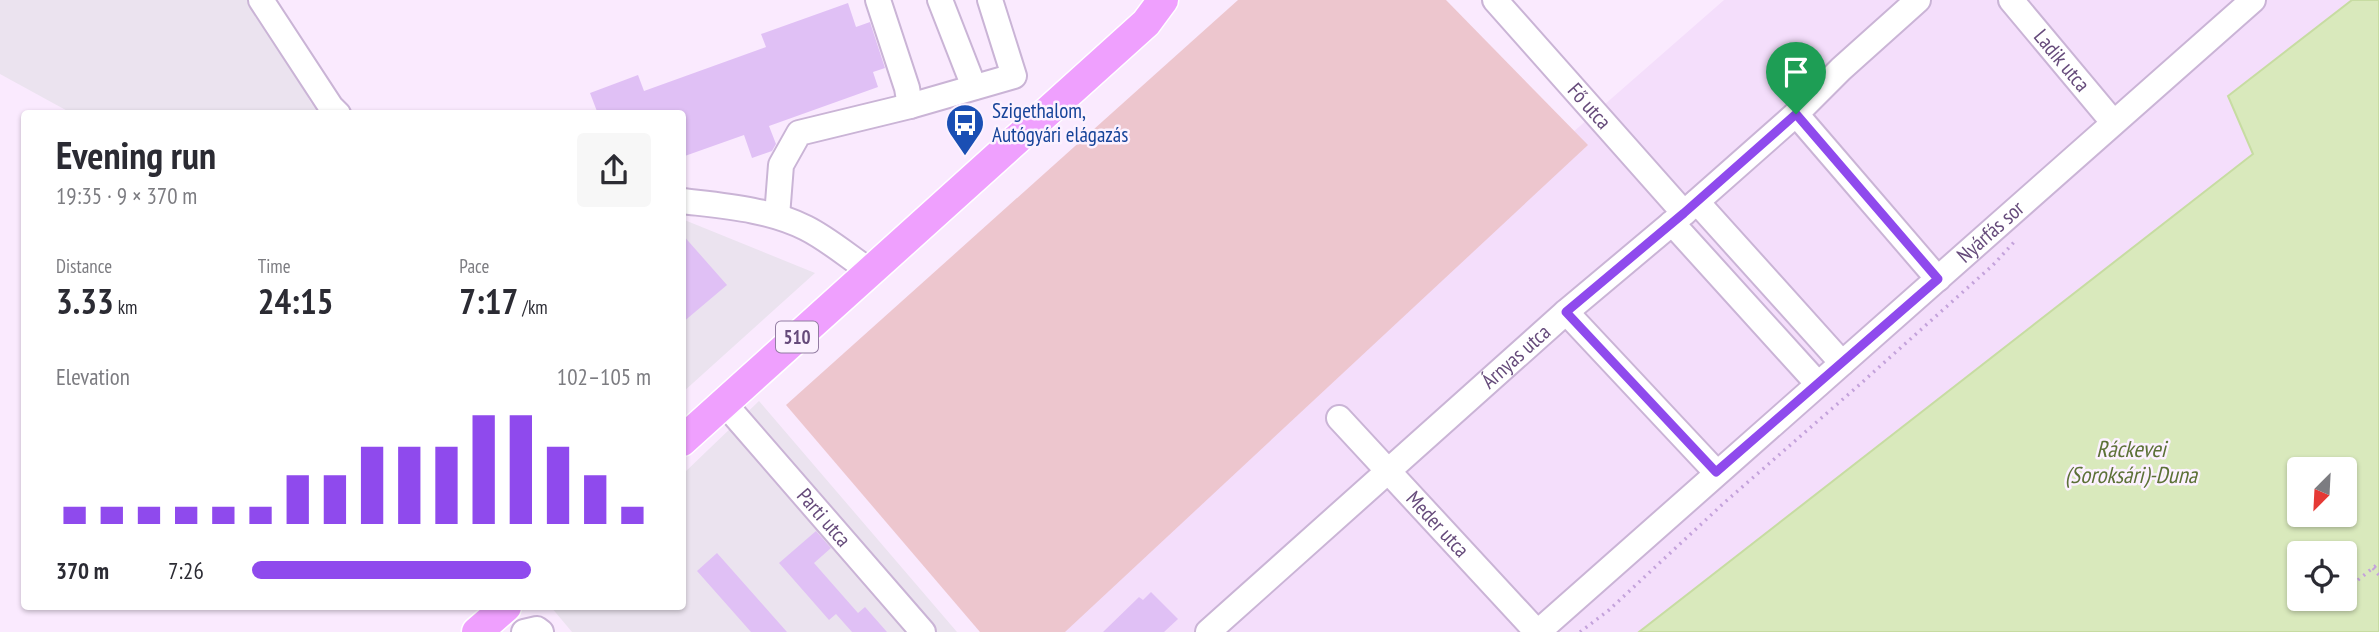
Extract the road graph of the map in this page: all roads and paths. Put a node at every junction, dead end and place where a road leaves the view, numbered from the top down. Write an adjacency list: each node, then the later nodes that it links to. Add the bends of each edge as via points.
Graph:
1 (261, 0): 12 (street)
2 (878, 0): 11 (street)
3 (940, 0): 10 (street)
4 (990, 0): 10 (street, via 1014,76)
5 (1163, 0): 19 (main road, 510, via 1146,23)
6 (1495, 0): 16 (street, Fő utca)
7 (1918, 0): 13 (street, Árnyas utca)
8 (2011, 0): 14 (street, Ladik utca)
9 (2253, 0): 14 (street, Nyárfás sor)
10 (974, 87): 11 (street)
11 (910, 106): 17 (street, via 799,133 781,165)
12 (334, 110)
13 (1796, 114): 16 (street, Árnyas utca); 20 (street)
14 (2113, 122): 20 (street, Nyárfás sor)
15 (686, 201): 17 (street)
16 (1684, 213): 21 (street, Árnyas utca); 22 (street, Fő utca); 23 (street, Fő utca)
17 (777, 216): 19 (street, via 807,229)
18 (2021, 235): 40 (path, via 1952,302)
19 (870, 271): 24 (main road, 510)
20 (1938, 279): 22 (street, Nyárfás sor)
21 (1566, 312): 27 (street, Árnyas utca); 28 (street)
22 (1842, 363): 23 (street, Nyárfás sor)
23 (1818, 384): 28 (street, Nyárfás sor)
24 (724, 403): 26 (main road, 510); 37 (street, Parti utca)
25 (1339, 418): 27 (street, Meder utca)
26 (686, 437)
27 (1389, 471): 38 (street, Árnyas utca); 39 (street, Meder utca)
28 (1716, 472): 39 (street, Nyárfás sor)
29 (2379, 563): 30 (path)
30 (2373, 568): 31 (path); 32 (path)
31 (2379, 575)
32 (2358, 580)
33 (503, 610): 34 (main road)
34 (477, 632)
35 (524, 632): 36 (street)
36 (541, 632)
37 (923, 632)
38 (1208, 632)
39 (1537, 632)
40 (1580, 632)

